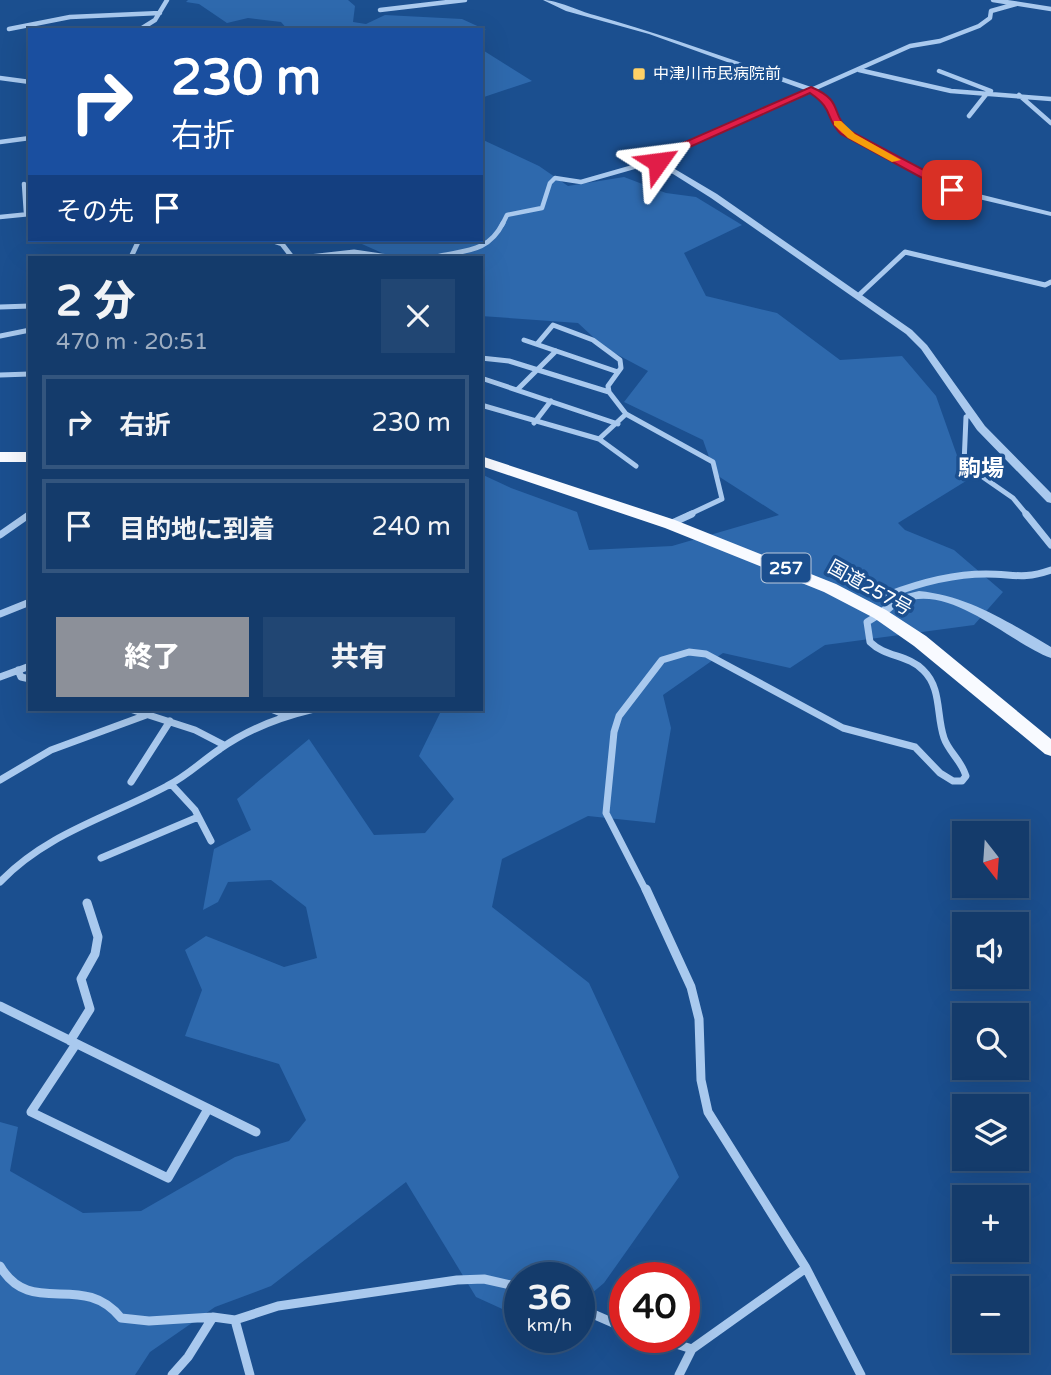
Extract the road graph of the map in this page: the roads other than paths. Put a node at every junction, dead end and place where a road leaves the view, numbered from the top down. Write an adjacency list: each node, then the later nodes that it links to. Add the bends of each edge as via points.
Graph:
1 (167, 0): 9 (street)
2 (466, 0): 5 (street)
3 (546, 0): 18 (street)
4 (993, 0): 6 (street)
5 (457, 1): 8 (street)
6 (1016, 4): 7 (street); 12 (street, via 991,12 979,26 940,41 910,46)
7 (1051, 9)
8 (380, 10)
9 (160, 13): 10 (street); 11 (street, via 70,17)
10 (141, 28)
11 (9, 29)
12 (859, 70): 18 (street); 19 (street, via 951,91)
13 (939, 71): 16 (street)
14 (969, 71): 16 (street)
15 (0, 78): 17 (street)
16 (966, 80): 19 (street)
17 (28, 82)
18 (811, 90): 26 (street); 29 (street, via 831,103 845,132 943,186 975,198)
19 (990, 92): 20 (street); 22 (street)
20 (1019, 95): 21 (street); 23 (street)
21 (1051, 99)
22 (969, 116)
23 (1051, 123)
24 (28, 138): 25 (street)
25 (0, 142)
26 (658, 160): 35 (street, via 581,182 555,178 542,208 507,215 487,245); 37 (street)
27 (24, 184): 28 (street)
28 (28, 214): 30 (street)
29 (1051, 214)
30 (0, 217)
31 (276, 242): 32 (street)
32 (291, 256)
33 (318, 256): 34 (street, via 354,252)
34 (381, 256)
35 (439, 256)
36 (1051, 282): 37 (street, via 1045,285 905,252)
37 (858, 296): 56 (street, via 916,339)
38 (28, 306): 39 (street)
39 (0, 307)
40 (28, 330): 41 (street)
41 (0, 336)
42 (524, 340): 43 (street)
43 (537, 344): 44 (street); 47 (street, via 553,325 593,340 620,360)
44 (556, 351): 46 (street); 47 (street)
45 (483, 358): 46 (street)
46 (538, 370): 51 (street); 52 (street)
47 (618, 372): 52 (street)
48 (28, 374): 49 (street)
49 (0, 375)
50 (483, 379): 51 (street)
51 (517, 390): 53 (street)
52 (609, 392): 55 (street)
53 (551, 401): 57 (street); 58 (street)
54 (483, 406): 57 (street)
55 (626, 414): 58 (street); 66 (street, via 713,462 722,499)
56 (972, 414): 64 (street); 68 (street, via 966,417 964,464 1013,498)
57 (534, 423): 59 (street)
58 (618, 424): 59 (street)
59 (599, 439): 63 (street)
60 (0, 457): 61 (highway)
61 (28, 457)
62 (483, 462): 66 (highway, 国道257号 / 257)
63 (636, 466)
64 (1051, 499)
65 (28, 515): 67 (street)
66 (670, 524): 71 (highway, 国道257号 / 257)
67 (0, 536)
68 (1051, 545)
69 (1051, 570): 71 (street, via 1028,578 985,574 923,582 888,596)
70 (28, 603): 72 (street)
71 (885, 609): 73 (street, via 922,594 940,595); 85 (highway, 国道257号 / 257); 99 (street, via 867,622 866,636 881,652 914,661 936,684 944,738 965,769 967,776 962,781 940,773 915,747 843,728 706,654 689,652 662,660 619,716 614,732 606,813 691,986 699,1019 701,1080 708,1112)
72 (0, 614)
73 (1051, 653)
74 (28, 667): 75 (street)
75 (18, 670): 76 (street); 77 (street, via 20,677)
76 (0, 677)
77 (28, 679)
78 (138, 711): 81 (street)
79 (276, 711): 82 (street)
80 (305, 711): 82 (street)
81 (149, 714): 83 (street); 86 (street, via 51,750)
82 (286, 715): 84 (street)
83 (170, 721): 84 (street); 87 (street)
84 (225, 746): 88 (street)
85 (1051, 749)
86 (0, 780)
87 (131, 782)
88 (172, 785): 89 (street); 92 (street, via 77,825)
89 (198, 817): 90 (street); 91 (street)
90 (211, 842)
91 (102, 858)
92 (0, 882)
93 (87, 903): 95 (street, via 98,937 95,954 81,979 90,1009)
94 (0, 1006): 95 (street)
95 (73, 1042): 96 (street); 96 (street, via 30,1112 168,1178)
96 (208, 1109): 97 (street)
97 (256, 1132)
98 (0, 1266): 101 (street, via 4,1278 24,1291 74,1292 105,1300 121,1318)
99 (806, 1268): 103 (street); 108 (street)
100 (504, 1283): 102 (street, via 457,1280 278,1306)
101 (213, 1317): 102 (street); 105 (street)
102 (235, 1320): 106 (street)
103 (700, 1343)
104 (690, 1353): 107 (street)
105 (172, 1375)
106 (250, 1375)
107 (679, 1375)
108 (861, 1375)

